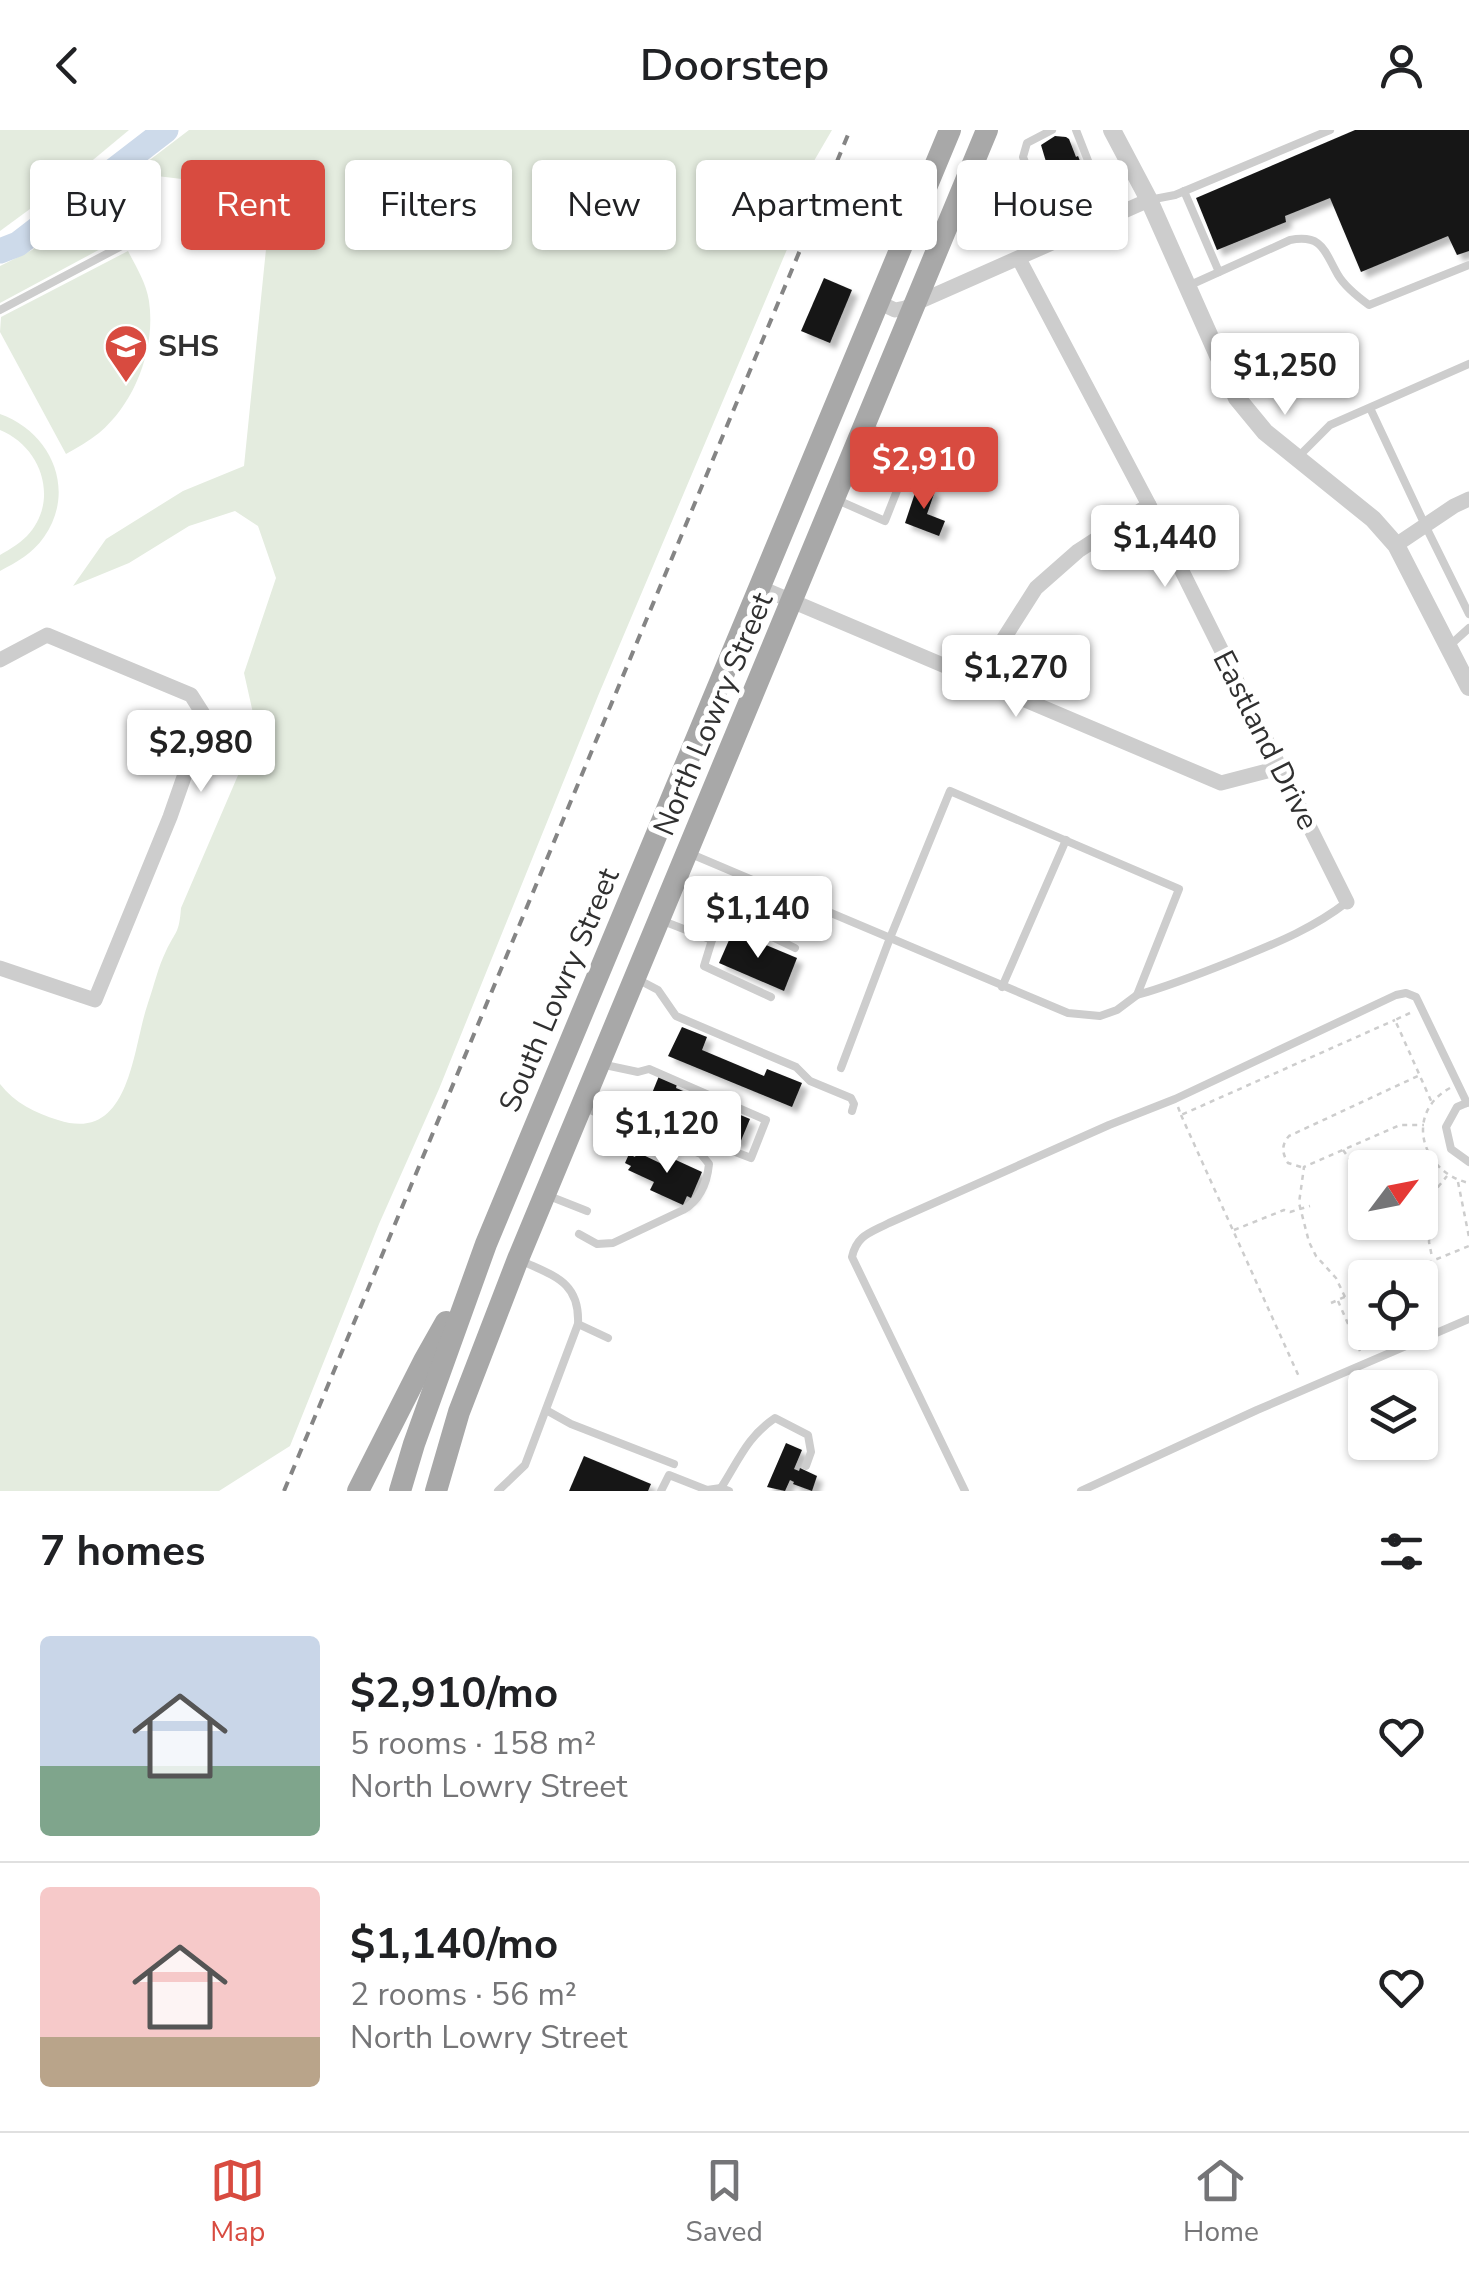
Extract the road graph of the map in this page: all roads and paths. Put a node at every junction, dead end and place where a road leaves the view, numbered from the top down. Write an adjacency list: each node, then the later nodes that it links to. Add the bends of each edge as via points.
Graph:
1 (950, 130): 19 (main road, South Lowry Street)
2 (987, 130): 18 (main road, North Lowry Street)
3 (1052, 130): 7 (lane, via 1027,143)
4 (1076, 130): 8 (lane)
5 (1112, 130): 10 (street)
6 (1330, 130): 9 (lane)
7 (1024, 160)
8 (1088, 160)
9 (1184, 191): 10 (lane); 16 (lane)
10 (1150, 200): 11 (street); 17 (street)
11 (1128, 210)
12 (114, 250): 20 (lane)
13 (1039, 250): 14 (street)
14 (1019, 259): 18 (street); 31 (street, Eastland Drive)
15 (1469, 265): 16 (lane, via 1368,305 1340,278 1321,244 1306,238)
16 (1220, 272): 17 (lane)
17 (1188, 286): 25 (street, via 1238,398)
18 (917, 301): 19 (street, via 895,310); 23 (main road, North Lowry Street)
19 (878, 302): 34 (main road, South Lowry Street)
20 (0, 310)
21 (1469, 364): 22 (lane)
22 (1370, 408): 25 (lane, via 1330,425); 32 (lane)
23 (865, 426): 24 (main road, North Lowry Street); 26 (lane)
24 (854, 451): 27 (lane); 29 (main road, North Lowry Street)
25 (1296, 458): 33 (street)
26 (958, 462)
27 (904, 473): 28 (lane); 29 (lane, via 885,520)
28 (946, 486)
29 (835, 498): 35 (main road, North Lowry Street)
30 (1469, 499): 32 (street)
31 (1148, 505): 40 (street, via 1036,588); 42 (street, Eastland Drive)
32 (1424, 526): 33 (street); 36 (lane)
33 (1396, 544): 38 (street)
34 (760, 587): 35 (street); 57 (main road, South Lowry Street)
35 (792, 602): 40 (street); 44 (main road, North Lowry Street)
36 (1469, 614)
37 (1469, 628): 38 (lane)
38 (1448, 646): 41 (street)
39 (0, 660): 50 (street, via 47,634 192,695 204,717 95,1000)
40 (978, 680): 42 (street, via 1221,784)
41 (1469, 687)
42 (1279, 768): 45 (street, Eastland Drive)
43 (1066, 840): 47 (lane, via 950,791); 52 (lane); 53 (lane, via 1179,889)
44 (687, 852): 46 (main road, North Lowry Street); 47 (lane)
45 (1347, 902): 53 (lane, via 1288,938)
46 (659, 919): 48 (lane); 51 (main road, North Lowry Street)
47 (890, 938): 52 (lane); 59 (lane)
48 (712, 940): 49 (lane, via 723,914); 54 (lane, via 704,966)
49 (795, 948)
50 (0, 968)
51 (635, 978): 58 (main road, North Lowry Street); 65 (lane, via 658,990 676,1016 796,1066 810,1081 851,1098)
52 (1002, 986): 53 (lane, via 1068,1013 1100,1016)
53 (1137, 995)
54 (771, 997)
55 (1421, 1008): 56 (path); 62 (lane, via 1416,997 1396,995); 63 (lane)
56 (1395, 1020): 60 (path); 66 (path)
57 (567, 1050): 58 (main road); 84 (main road, South Lowry Street)
58 (599, 1064): 61 (main road, North Lowry Street); 61 (lane, via 649,1069 766,1120 751,1158)
59 (841, 1068)
60 (1420, 1075): 64 (path); 71 (path, via 1289,1136 1284,1156)
61 (584, 1098): 75 (main road, North Lowry Street); 80 (lane, via 710,1164 692,1205 613,1243 597,1244)
62 (1175, 1100): 66 (path); 104 (lane, via 855,1243 852,1257)
63 (1468, 1103): 70 (lane, via 1457,1107 1446,1127 1451,1148)
64 (1432, 1104)
65 (852, 1111)
66 (1181, 1116): 79 (path)
67 (1424, 1124): 68 (path, via 1400,1125)
68 (1342, 1150): 69 (path); 71 (path)
69 (1348, 1158)
70 (1469, 1162)
71 (1304, 1167): 77 (path)
72 (1448, 1175): 74 (path)
73 (1457, 1180): 81 (path)
74 (1438, 1186)
75 (544, 1194): 78 (lane); 85 (main road, North Lowry Street)
76 (1310, 1206): 77 (path)
77 (1300, 1210): 79 (path); 87 (path, via 1311,1248)
78 (587, 1211)
79 (1233, 1230): 94 (path)
80 (579, 1234)
81 (1469, 1236)
82 (1429, 1240): 86 (path)
83 (1469, 1246): 86 (path)
84 (482, 1256): 85 (main road); 99 (main road); 100 (main road, South Lowry Street)
85 (518, 1259): 91 (lane, via 564,1281 575,1297); 101 (main road, North Lowry Street, via 459,1412)
86 (1433, 1259)
87 (1346, 1297): 88 (path)
88 (1338, 1300): 89 (path); 93 (path)
89 (1332, 1303)
90 (1469, 1319): 105 (lane)
91 (578, 1324): 92 (lane); 95 (lane)
92 (608, 1338)
93 (1358, 1357)
94 (1301, 1382)
95 (546, 1410): 96 (lane); 102 (lane, via 525,1465)
96 (674, 1464)
97 (806, 1466): 98 (lane, via 808,1435 774,1418 748,1440)
98 (725, 1489): 103 (lane, via 708,1490 669,1474)
99 (358, 1491)
100 (400, 1491)
101 (437, 1491)
102 (498, 1491)
103 (661, 1491)
104 (965, 1491)
105 (1081, 1491)

